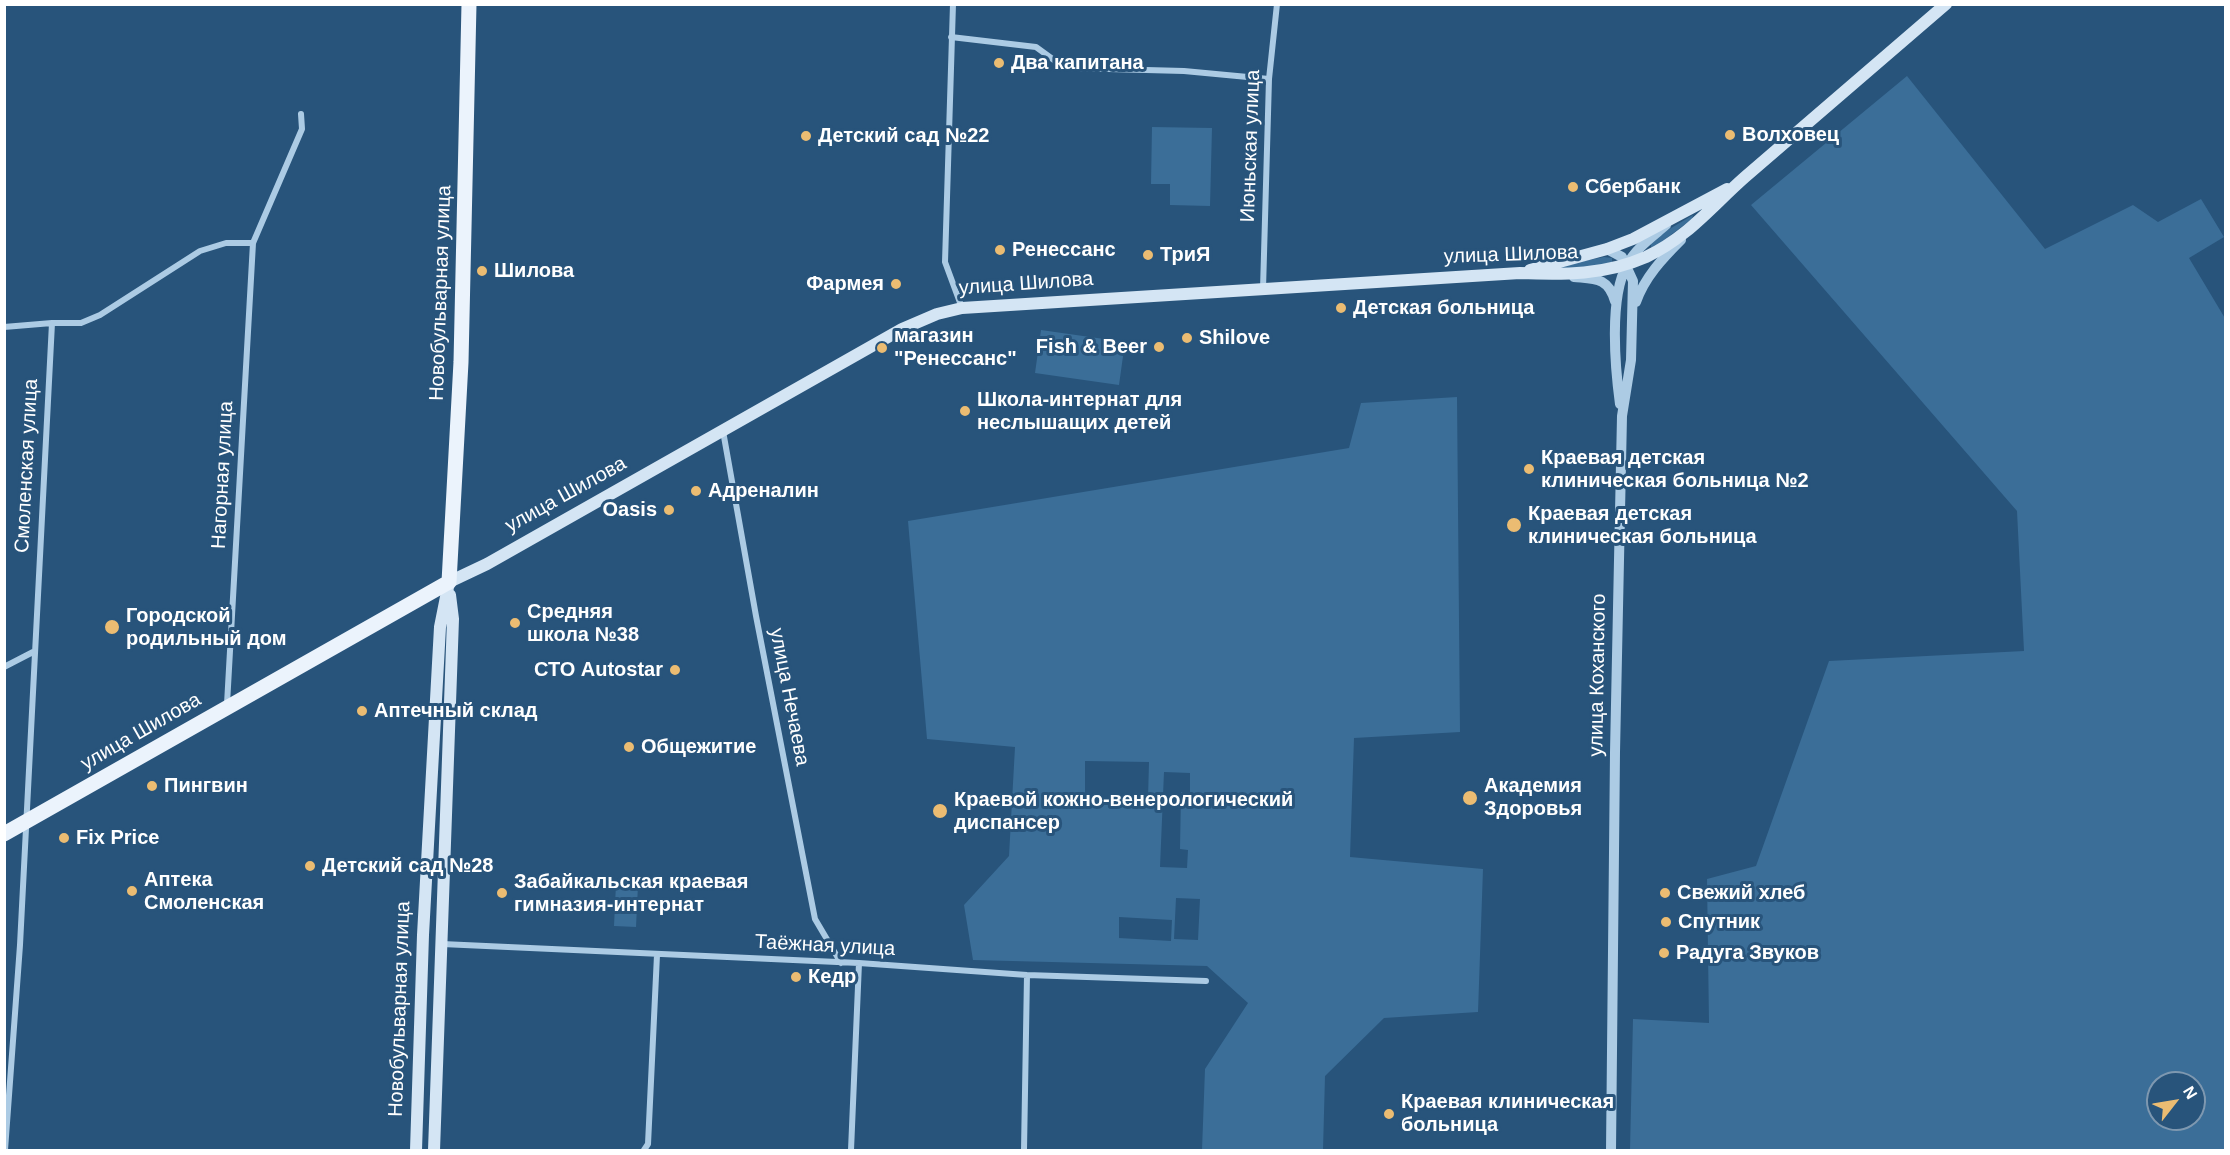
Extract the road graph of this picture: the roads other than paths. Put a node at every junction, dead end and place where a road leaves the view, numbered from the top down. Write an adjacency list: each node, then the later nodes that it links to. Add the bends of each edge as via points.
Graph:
1 (469, 4): 24 (main road, Новобульварная улица, via 461,362)
2 (952, 4): 5 (street)
3 (1277, 4): 6 (street, Июньская улица)
4 (1946, 4): 8 (main road, улица Шилова)
5 (951, 37): 6 (street, via 1036,47 1070,68); 18 (street, via 945,262)
6 (1269, 78): 16 (street, Июньская улица)
7 (302, 114): 11 (street, via 302,129)
8 (1739, 183): 9 (main road); 10 (main road, улица Шилова)
9 (1681, 214): 12 (main road); 13 (street, via 1642,244)
10 (1692, 229): 13 (main road, улица Шилова, via 1664,248); 19 (street, via 1641,287)
11 (253, 243): 20 (street, via 226,243 201,251 100,315 81,323); 27 (street, Нагорная улица)
12 (1607, 249): 13 (street); 14 (main road)
13 (1627, 264): 15 (main road, улица Шилова); 17 (street); 19 (street, via 1634,281)
14 (1520, 273): 15 (main road, улица Шилова); 16 (main road, улица Шилова)
15 (1561, 275): 17 (street, via 1606,283)
16 (1263, 290): 18 (main road, улица Шилова)
17 (1616, 304): 22 (street, via 1616,373)
18 (962, 308): 23 (main road, улица Шилова, via 902,328)
19 (1633, 311): 22 (street, via 1631,360)
20 (52, 322): 21 (street); 25 (street, Смоленская улица)
21 (4, 327)
22 (1622, 416): 42 (street, улица Коханского)
23 (723, 431): 24 (main road, улица Шилова); 32 (street, улица Нечаева, via 815,920)
24 (449, 582): 27 (main road, улица Шилова); 30 (main road, Новобульварная улица, via 453,619); 37 (main road, Новобульварная улица, via 440,627)
25 (33, 652): 26 (street); 28 (street, Смоленская улица)
26 (4, 667)
27 (227, 708): 28 (main road, улица Шилова)
28 (25, 823): 29 (main road, улица Шилова); 36 (street, Смоленская улица)
29 (4, 834)
30 (441, 944): 31 (street, Таёжная улица); 38 (main road, Новобульварная улица)
31 (657, 954): 32 (street, Таёжная улица); 39 (street, via 649,1133)
32 (841, 963): 33 (street, Таёжная улица)
33 (859, 963): 34 (street, Таёжная улица); 40 (street)
34 (1028, 975): 35 (street, Таёжная улица); 41 (street)
35 (1206, 981)
36 (5, 1150)
37 (416, 1150)
38 (434, 1150)
39 (644, 1150)
40 (851, 1150)
41 (1024, 1150)
42 (1611, 1150)

